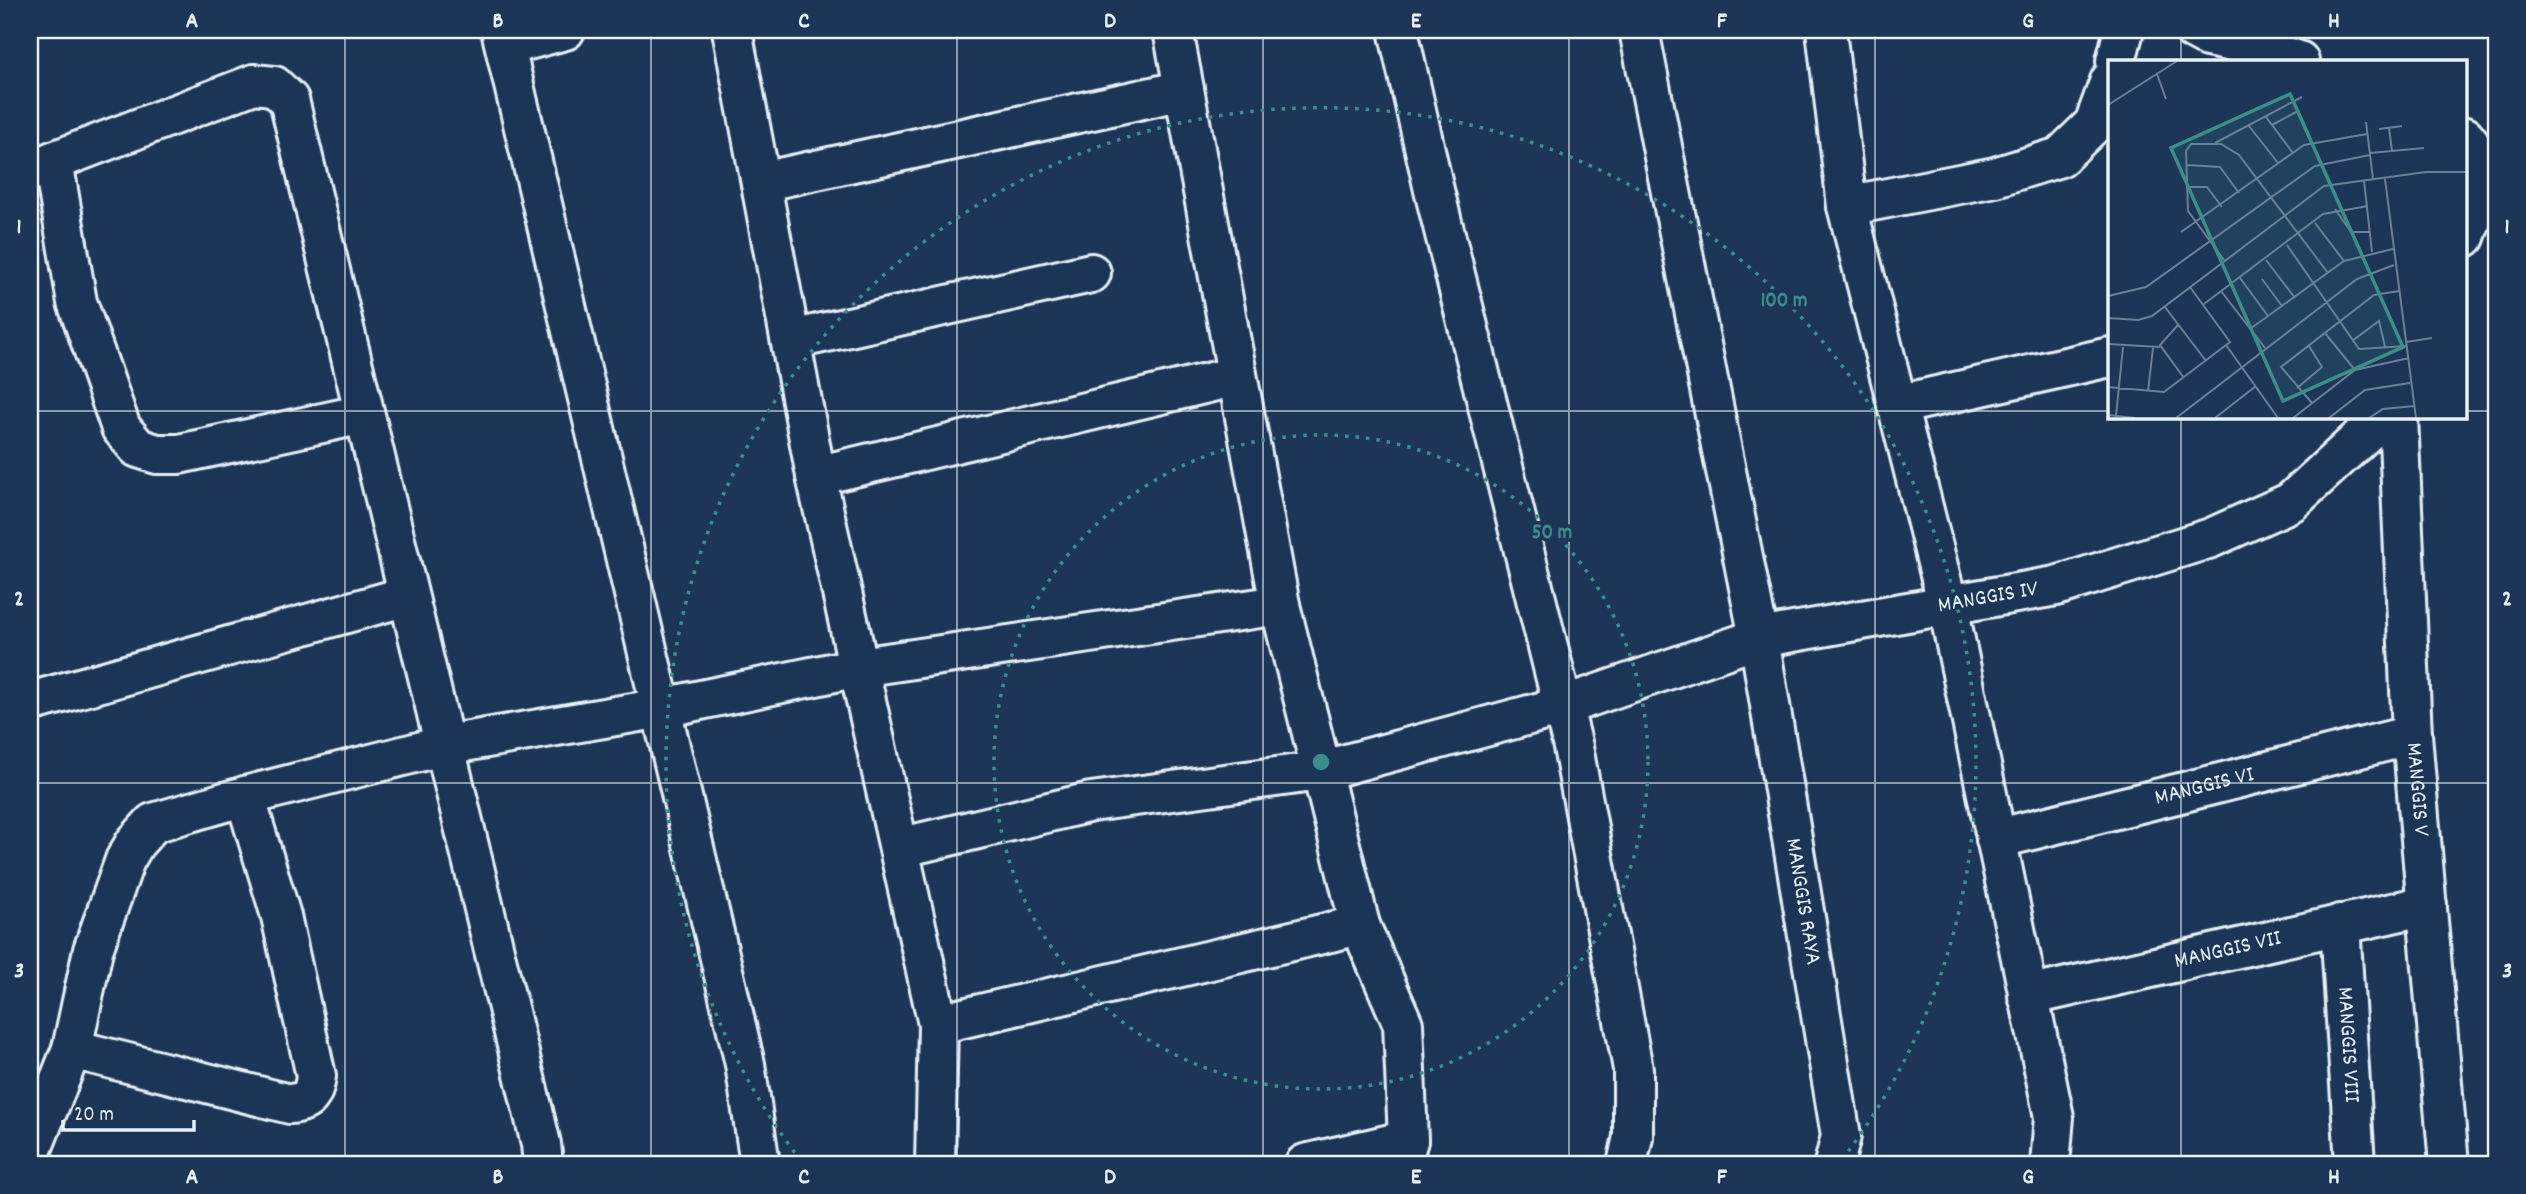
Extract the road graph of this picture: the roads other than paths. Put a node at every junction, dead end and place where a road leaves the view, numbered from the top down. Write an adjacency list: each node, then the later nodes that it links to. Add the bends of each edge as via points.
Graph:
1 (565, 30): 9 (street)
2 (732, 30): 16 (street)
3 (1173, 30): 13 (street)
4 (1398, 30): 34 (street)
5 (1639, 30): 31 (street, MANGGIS RAYA)
6 (1826, 30): 17 (street)
7 (2124, 30): 10 (street)
8 (2194, 30): 11 (street)
9 (504, 38): 35 (street)
10 (2116, 60)
11 (2297, 60)
12 (2108, 84): 17 (street, via 2094,124 2060,157 1995,177)
13 (1184, 90): 16 (street); 22 (street)
14 (2466, 139): 18 (street, via 2478,153 2484,184)
15 (41, 166): 24 (street, via 77,302 121,428 138,448 179,454); 24 (street, via 254,84 274,86 282,92 289,100)
16 (761, 182): 20 (street)
17 (1847, 206): 23 (street)
18 (2466, 234)
19 (1091, 273): 20 (street)
20 (791, 340): 27 (street)
21 (2108, 357): 23 (street)
22 (1237, 376): 27 (street); 29 (street)
23 (1897, 405): 30 (street)
24 (364, 414): 28 (street)
25 (2375, 418): 30 (street, MANGGIS IV, via 2368,431 2291,502 2211,538 2056,586)
26 (2398, 418): 36 (street, MANGGIS V)
27 (816, 476): 32 (street)
28 (407, 596): 33 (street); 37 (street)
29 (1280, 605): 32 (street); 38 (street)
30 (1948, 606): 31 (street, MANGGIS IV); 40 (street)
31 (1759, 638): 34 (street, MANGGIS IV); 55 (street, MANGGIS RAYA, via 1841,1136)
32 (859, 667): 35 (street); 41 (street)
33 (30, 702)
34 (1563, 706): 38 (street, MANGGIS IV); 54 (street, via 1633,1069 1633,1136)
35 (662, 708): 37 (street); 51 (street, via 745,1064)
36 (2412, 735): 40 (street, MANGGIS VI); 42 (street, MANGGIS V)
37 (446, 745): 39 (street); 50 (street)
38 (1320, 771): 41 (street, MANGGIS IV, via 1091,802); 43 (street)
39 (245, 796): 47 (street, via 153,823 135,843 93,950); 47 (street, via 281,916 316,1076 312,1095 302,1103 290,1104)
40 (1996, 839): 45 (street)
41 (899, 848): 46 (street)
42 (2427, 905): 44 (street, MANGGIS VII); 58 (street, MANGGIS V)
43 (1360, 925): 46 (street); 48 (street, via 1403,1024)
44 (2340, 925): 45 (street, MANGGIS VII); 57 (street, MANGGIS VIII)
45 (2028, 996): 56 (street, via 2054,1117)
46 (938, 1024): 52 (street)
47 (72, 1049): 49 (street)
48 (1405, 1152): 53 (street)
49 (30, 1154)
50 (543, 1164)
51 (760, 1164)
52 (935, 1164)
53 (1305, 1164)
54 (1627, 1164)
55 (1834, 1164)
56 (2050, 1164)
57 (2355, 1164)
58 (2449, 1164)

